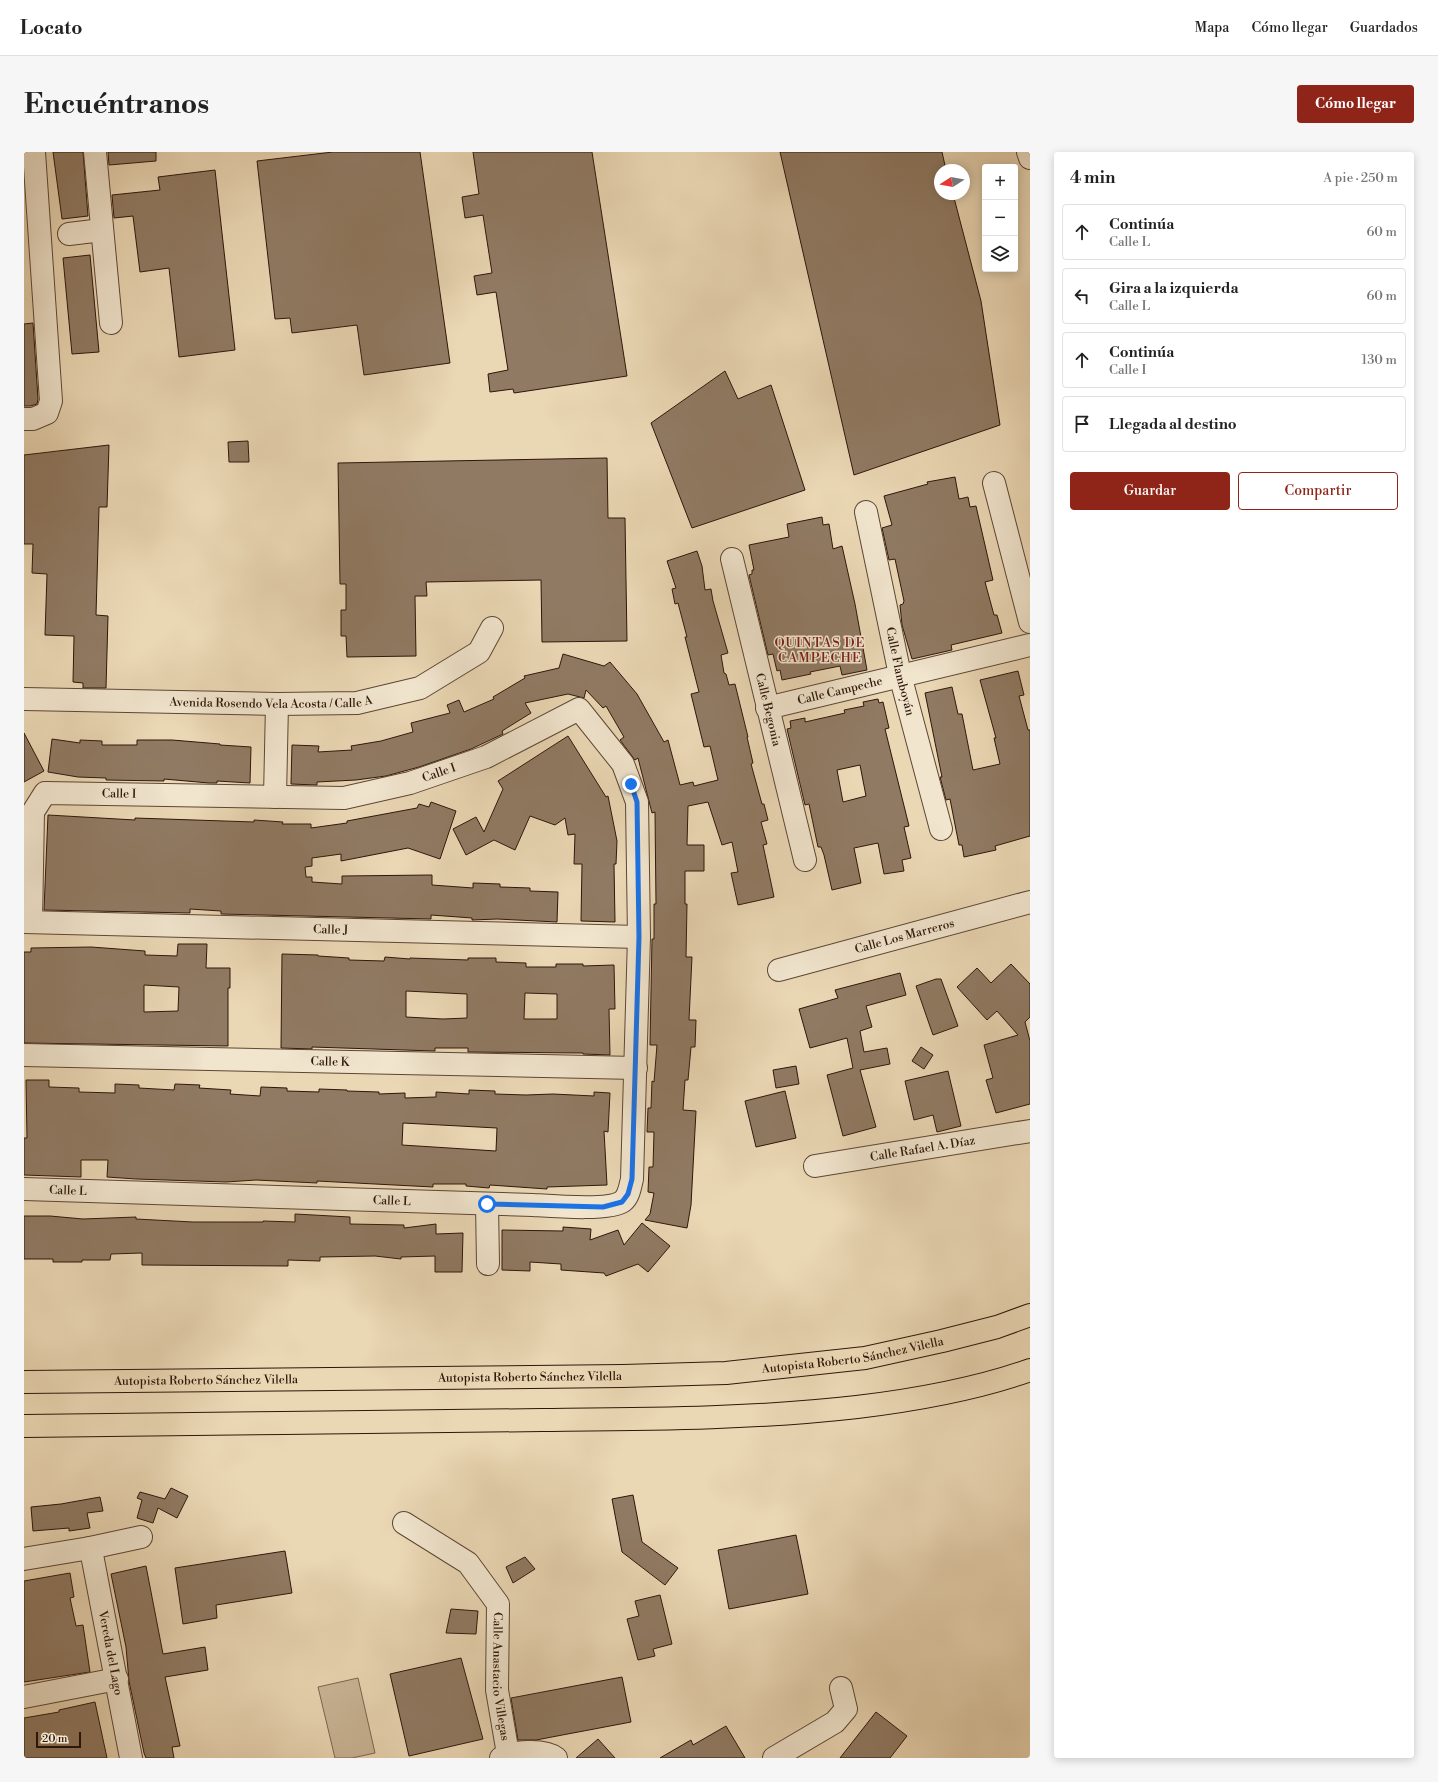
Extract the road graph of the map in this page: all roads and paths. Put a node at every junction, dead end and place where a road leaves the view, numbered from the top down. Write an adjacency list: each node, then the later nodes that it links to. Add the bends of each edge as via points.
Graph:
1 (34, 152): 8 (street, via 51,401 47,413 33,419)
2 (94, 152): 5 (street)
3 (1028, 152): 4 (street)
4 (1030, 158)
5 (102, 230): 6 (street); 7 (street)
6 (70, 234)
7 (111, 323)
8 (24, 419)
9 (994, 483): 12 (street)
10 (866, 512): 15 (street, Calle Flamboyán)
11 (732, 559): 18 (street, Calle Begonia)
12 (1030, 622)
13 (492, 628): 17 (street, Avenida Rosendo Vela Acosta / Calle A, via 479,652 420,688 357,703)
14 (1030, 645): 15 (street, Calle Campeche)
15 (900, 675): 18 (street, Calle Campeche); 20 (street, Calle Flamboyán)
16 (24, 699): 17 (street, Avenida Rosendo Vela Acosta / Calle A)
17 (277, 704): 19 (street)
18 (767, 708): 21 (street, Calle Begonia)
19 (276, 797): 23 (street, Calle I, via 46,792 33,812); 24 (street, Calle I, via 344,798 410,783 486,757 579,709 623,764 637,802)
20 (941, 828)
21 (805, 860)
22 (1030, 902): 25 (street, Calle Los Marreros)
23 (28, 922): 24 (street, Calle J)
24 (639, 937): 27 (street, Calle I)
25 (779, 970)
26 (24, 1055): 27 (street, Calle K)
27 (636, 1068): 31 (street, Calle L, via 632,1179 628,1194 622,1202 603,1207)
28 (1030, 1131): 29 (street, Calle Rafael A. Díaz)
29 (815, 1166)
30 (24, 1190): 31 (street, Calle L)
31 (487, 1204): 32 (street)
32 (488, 1264)
33 (1030, 1315): 35 (highway, Autopista Roberto Sánchez Vilella, via 997,1327 866,1358 726,1373)
34 (1030, 1370): 36 (highway, via 958,1390 903,1401 770,1415)
35 (24, 1382)
36 (24, 1426)
37 (404, 1524): 44 (street, Calle Anastacio Villegas, via 468,1563 498,1604 497,1690)
38 (141, 1537): 39 (street)
39 (90, 1548): 40 (street); 41 (street, Vereda del Lago)
40 (24, 1559)
41 (116, 1679): 43 (street); 45 (street, Vereda del Lago)
42 (841, 1688): 47 (street, via 846,1709 835,1722)
43 (24, 1697)
44 (504, 1756): 46 (street, via 539,1752)
45 (132, 1758)
46 (556, 1758)
47 (774, 1758)

